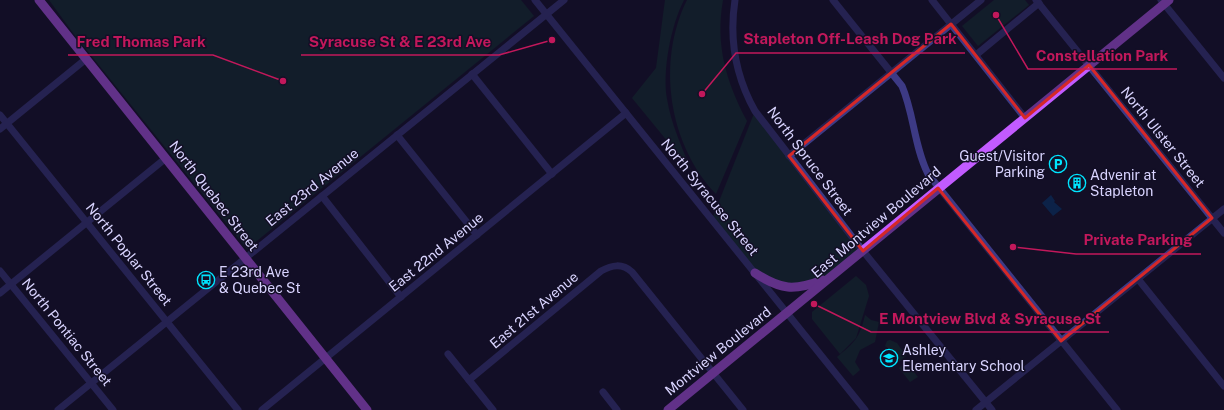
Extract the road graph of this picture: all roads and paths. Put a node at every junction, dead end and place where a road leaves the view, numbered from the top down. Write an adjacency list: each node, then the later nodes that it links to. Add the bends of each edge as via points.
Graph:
1 (39, 0): 13 (main road, North Quebec Street)
2 (535, 0): 10 (street, North Syracuse Street)
3 (564, 0): 10 (street, East 23rd Avenue)
4 (735, 0): 24 (street, North Spruce Street, via 732,29 734,51 746,95)
5 (833, 0): 15 (street)
6 (932, 0): 11 (street)
7 (981, 0): 11 (street)
8 (1165, 1): 14 (main road, East Montview Boulevard); 17 (street)
9 (1038, 2): 12 (street); 14 (street, North Ulster Street)
10 (546, 14): 16 (street, East 23rd Avenue); 18 (street, North Syracuse Street)
11 (951, 24): 12 (street); 15 (street)
12 (976, 55): 20 (street)
13 (86, 59): 21 (street); 25 (main road, North Quebec Street)
14 (1089, 65): 20 (main road, East Montview Boulevard); 30 (street, North Ulster Street)
15 (892, 72): 24 (street); 27 (street, via 907,96 921,159)
16 (472, 74): 23 (street, East 23rd Avenue); 26 (street)
17 (1224, 78)
18 (626, 113): 26 (street, East 22nd Avenue); 37 (street, North Syracuse Street)
19 (0, 115): 21 (street, North Poplar Street)
20 (1025, 118): 27 (main road, East Montview Boulevard)
21 (7, 123): 22 (street); 31 (street, North Poplar Street)
22 (0, 129)
23 (397, 135): 28 (street, East 23rd Avenue); 33 (street)
24 (789, 156): 34 (street, North Spruce Street)
25 (166, 158): 31 (street); 35 (main road, North Quebec Street)
26 (552, 174): 33 (street, East 22nd Avenue)
27 (938, 188): 34 (main road, East Montview Boulevard); 45 (street)
28 (322, 196): 35 (street, East 23rd Avenue); 42 (street)
29 (1224, 209): 30 (street)
30 (1212, 218): 32 (street, North Ulster Street); 39 (street)
31 (87, 223): 40 (street); 44 (street, North Poplar Street)
32 (1224, 233)
33 (477, 235): 42 (street, East 22nd Avenue)
34 (863, 251): 38 (main road, East Montview Boulevard); 53 (street, North Spruce Street)
35 (245, 258): 44 (street, East 23rd Avenue); 47 (main road, North Quebec Street)
36 (0, 271): 40 (street, North Pontiac Street)
37 (755, 273): 38 (main road, via 788,288 807,286); 43 (street, North Syracuse Street)
38 (831, 277): 43 (main road, East Montview Boulevard)
39 (1138, 279): 45 (street); 51 (street)
40 (11, 284): 41 (street); 50 (street, North Pontiac Street)
41 (0, 293)
42 (401, 297): 47 (street, East 22nd Avenue)
43 (786, 314): 48 (main road, Montview Boulevard); 63 (street, North Syracuse Street)
44 (167, 322): 50 (street, East 23rd Avenue); 56 (street, North Poplar Street)
45 (1061, 341): 53 (street); 66 (street)
46 (448, 354): 49 (street)
47 (326, 358): 57 (street, East 22nd Avenue); 58 (main road, North Quebec Street)
48 (713, 373): 49 (street, East 21st Avenue, via 632,272 618,266 601,271); 61 (main road, Montview Boulevard); 62 (street)
49 (469, 380): 59 (street)
50 (91, 383): 54 (street, East 23rd Avenue); 55 (street, North Pontiac Street)
51 (1224, 386)
52 (603, 392): 60 (street)
53 (986, 402): 64 (street); 65 (street, North Spruce Street)
54 (58, 410)
55 (113, 410)
56 (238, 410)
57 (262, 410)
58 (367, 410)
59 (493, 410)
60 (617, 410)
61 (668, 410)
62 (743, 410)
63 (865, 410)
64 (976, 410)
65 (992, 410)
66 (1117, 410)

